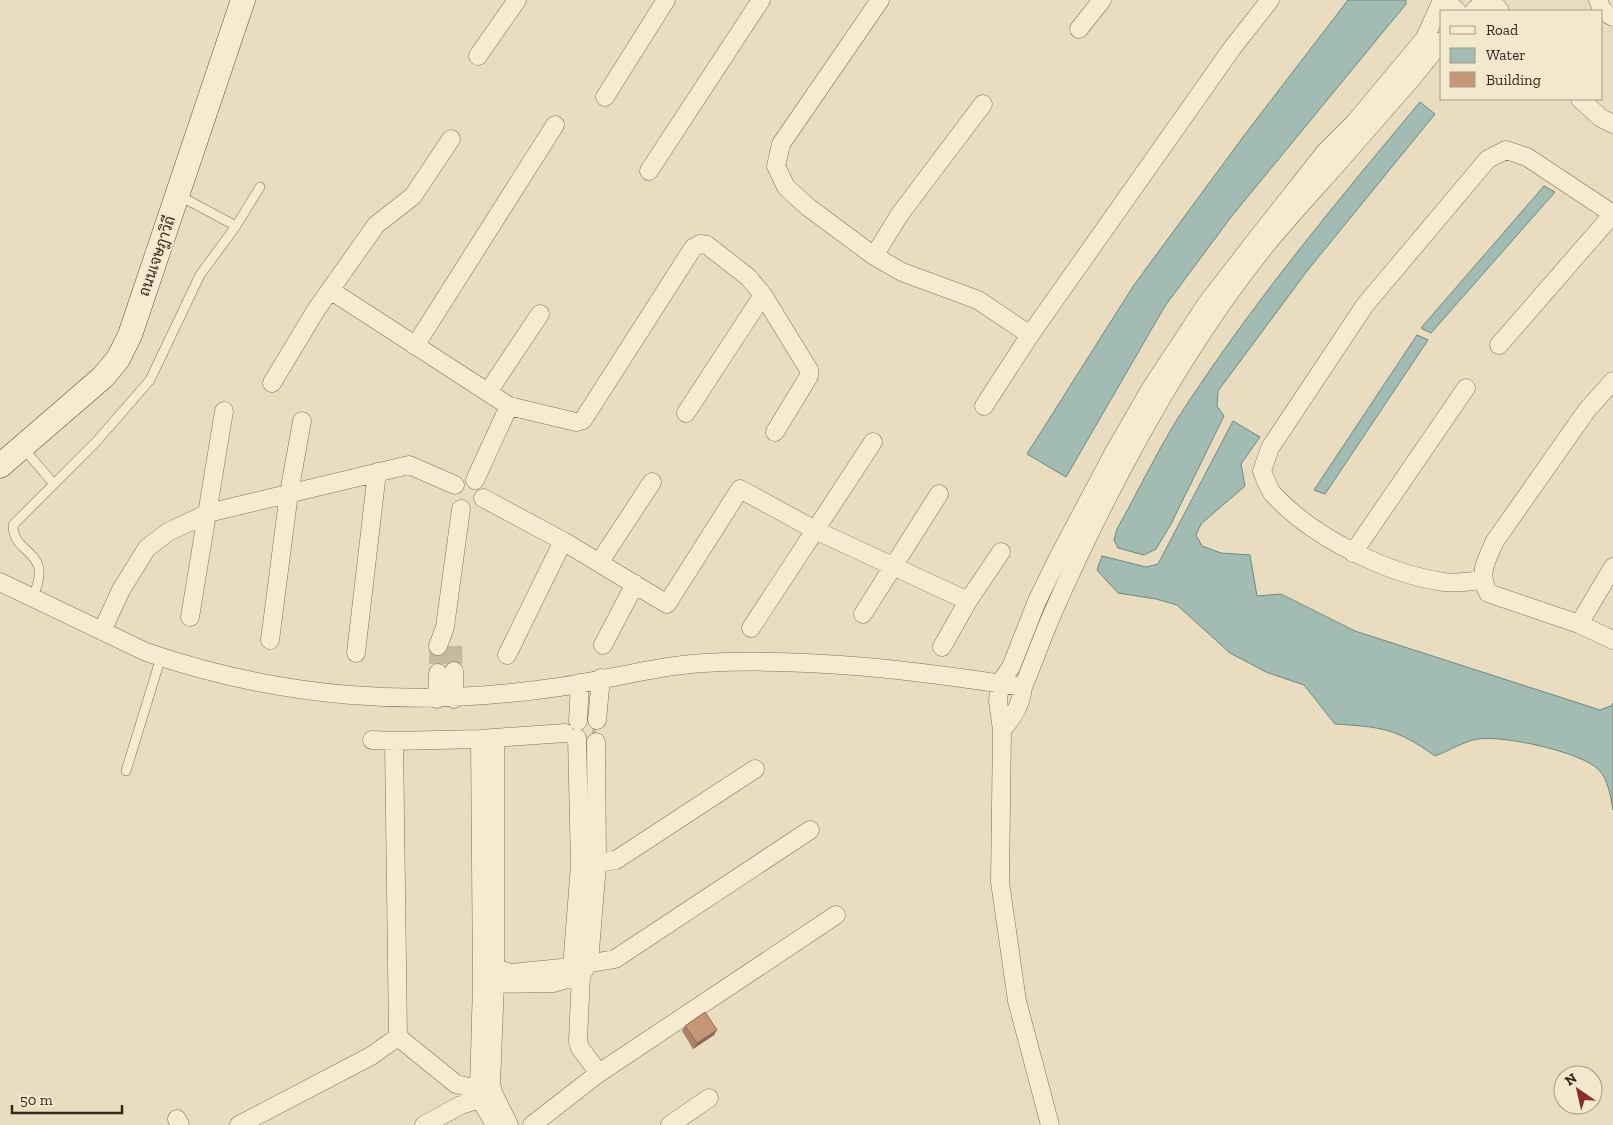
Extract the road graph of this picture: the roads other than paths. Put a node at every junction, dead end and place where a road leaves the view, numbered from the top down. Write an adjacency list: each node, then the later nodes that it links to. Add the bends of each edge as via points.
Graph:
1 (243, 0): 24 (street, ถนนเจษฎาวิถี)
2 (517, 0): 14 (street)
3 (666, 0): 15 (street)
4 (761, 0): 22 (street)
5 (880, 0): 27 (street, via 781,144 776,166 786,187 808,208)
6 (1102, 0): 12 (street)
7 (1270, 0): 31 (street, via 1233,47)
8 (1444, 0): 10 (street); 21 (street, via 1420,46 1355,122)
9 (1486, 0): 11 (street)
10 (1456, 10)
11 (1475, 10)
12 (1079, 29)
13 (1440, 43): 21 (street, via 1413,77)
14 (478, 56)
15 (605, 97)
16 (1581, 100): 18 (street)
17 (983, 104): 27 (street, via 900,214)
18 (1613, 124)
19 (555, 126): 33 (street)
20 (451, 139): 28 (street, via 413,196 376,225)
21 (1332, 157): 61 (street, via 1207,303 1151,388); 65 (street, via 1218,311 1167,391)
22 (649, 171)
23 (260, 187): 26 (lane)
24 (178, 195): 26 (lane); 45 (street, ถนนเจษฎาวิถี, via 130,335 118,359 103,377)
25 (1613, 214): 32 (street); 60 (street, via 1528,157 1506,150 1488,159 1365,305 1270,448 1262,470 1272,493 1301,520)
26 (236, 226): 50 (lane, via 200,275 150,380)
27 (874, 256): 31 (street, via 902,272 978,300)
28 (330, 290): 33 (street); 35 (street)
29 (764, 295): 38 (street, via 748,277 707,245 696,246 583,420 576,422); 41 (street); 43 (street, via 809,370 809,376)
30 (540, 314): 37 (street)
31 (1030, 334): 39 (street)
32 (1499, 345)
33 (415, 346): 37 (street)
34 (1613, 381): 66 (street, via 1587,410 1495,541 1485,563)
35 (272, 383)
36 (1466, 388): 60 (street)
37 (488, 392): 38 (street)
38 (509, 406): 48 (street)
39 (984, 406)
40 (224, 411): 56 (street)
41 (686, 413)
42 (302, 421): 52 (street)
43 (776, 432)
44 (873, 442): 57 (street)
45 (22, 447): 46 (street, ถนนเจษฎาวิถี); 50 (lane)
46 (0, 466)
47 (377, 472): 51 (street, via 409,465); 52 (street); 81 (street)
48 (477, 474): 51 (street); 54 (street)
49 (652, 482): 62 (street)
50 (54, 484): 69 (lane, via 12,525 14,535 29,550 41,573)
51 (455, 485): 55 (street, via 452,496)
52 (289, 493): 56 (street); 76 (street)
53 (939, 494): 63 (street)
54 (483, 498): 55 (street, via 472,510); 58 (street)
55 (461, 508): 79 (street)
56 (208, 513): 72 (street); 75 (street, via 168,532 147,548 120,590)
57 (816, 530): 63 (street); 68 (street, via 740,489 667,604); 74 (street)
58 (563, 541): 62 (street); 82 (street)
59 (1001, 552): 70 (street)
60 (1353, 553): 66 (street, via 1387,567 1445,582)
61 (1058, 558): 65 (street, via 1058,564); 86 (street, via 1011,667)
62 (599, 563): 68 (street)
63 (894, 565): 70 (street); 71 (street)
64 (1613, 567): 73 (street)
65 (1074, 568): 88 (street)
66 (1482, 580): 73 (street, via 1488,593)
67 (0, 582): 69 (street)
68 (635, 584): 78 (street)
69 (32, 598): 75 (street)
70 (968, 601): 80 (street)
71 (862, 614)
72 (190, 617)
73 (1579, 624): 77 (street)
74 (751, 628)
75 (102, 631): 83 (street)
76 (270, 640)
77 (1613, 640)
78 (603, 645)
79 (445, 646)
80 (942, 647)
81 (356, 653)
82 (507, 655)
83 (161, 657): 89 (street, via 267,686 350,696); 98 (lane)
84 (446, 672): 89 (street)
85 (602, 678): 86 (street, via 666,666 764,660 875,667); 87 (street); 90 (street)
86 (1000, 682): 88 (street); 91 (street, via 998,701)
87 (580, 683): 89 (street); 92 (street)
88 (1023, 687): 91 (street, via 1022,701)
89 (446, 699)
90 (597, 720)
91 (1002, 730): 114 (street, via 1000,882 1017,1000)
92 (573, 731): 93 (street); 100 (street)
93 (488, 739): 95 (street); 103 (street)
94 (372, 740): 95 (street)
95 (394, 741): 104 (street)
96 (596, 742): 100 (street)
97 (755, 769): 100 (street, via 616,860)
98 (126, 770)
99 (810, 830): 102 (street, via 614,959)
100 (588, 865): 102 (street)
101 (836, 916): 105 (street)
102 (581, 968): 103 (street); 105 (street, via 578,1041)
103 (488, 976): 106 (street)
104 (398, 1037): 106 (street, via 456,1084); 108 (street, via 371,1056)
105 (599, 1073): 112 (street)
106 (486, 1091): 109 (street); 110 (street); 111 (street)
107 (708, 1098): 113 (street)
108 (239, 1125)
109 (424, 1125)
110 (495, 1125)
111 (510, 1125)
112 (532, 1125)
113 (670, 1125)
114 (1050, 1125)

